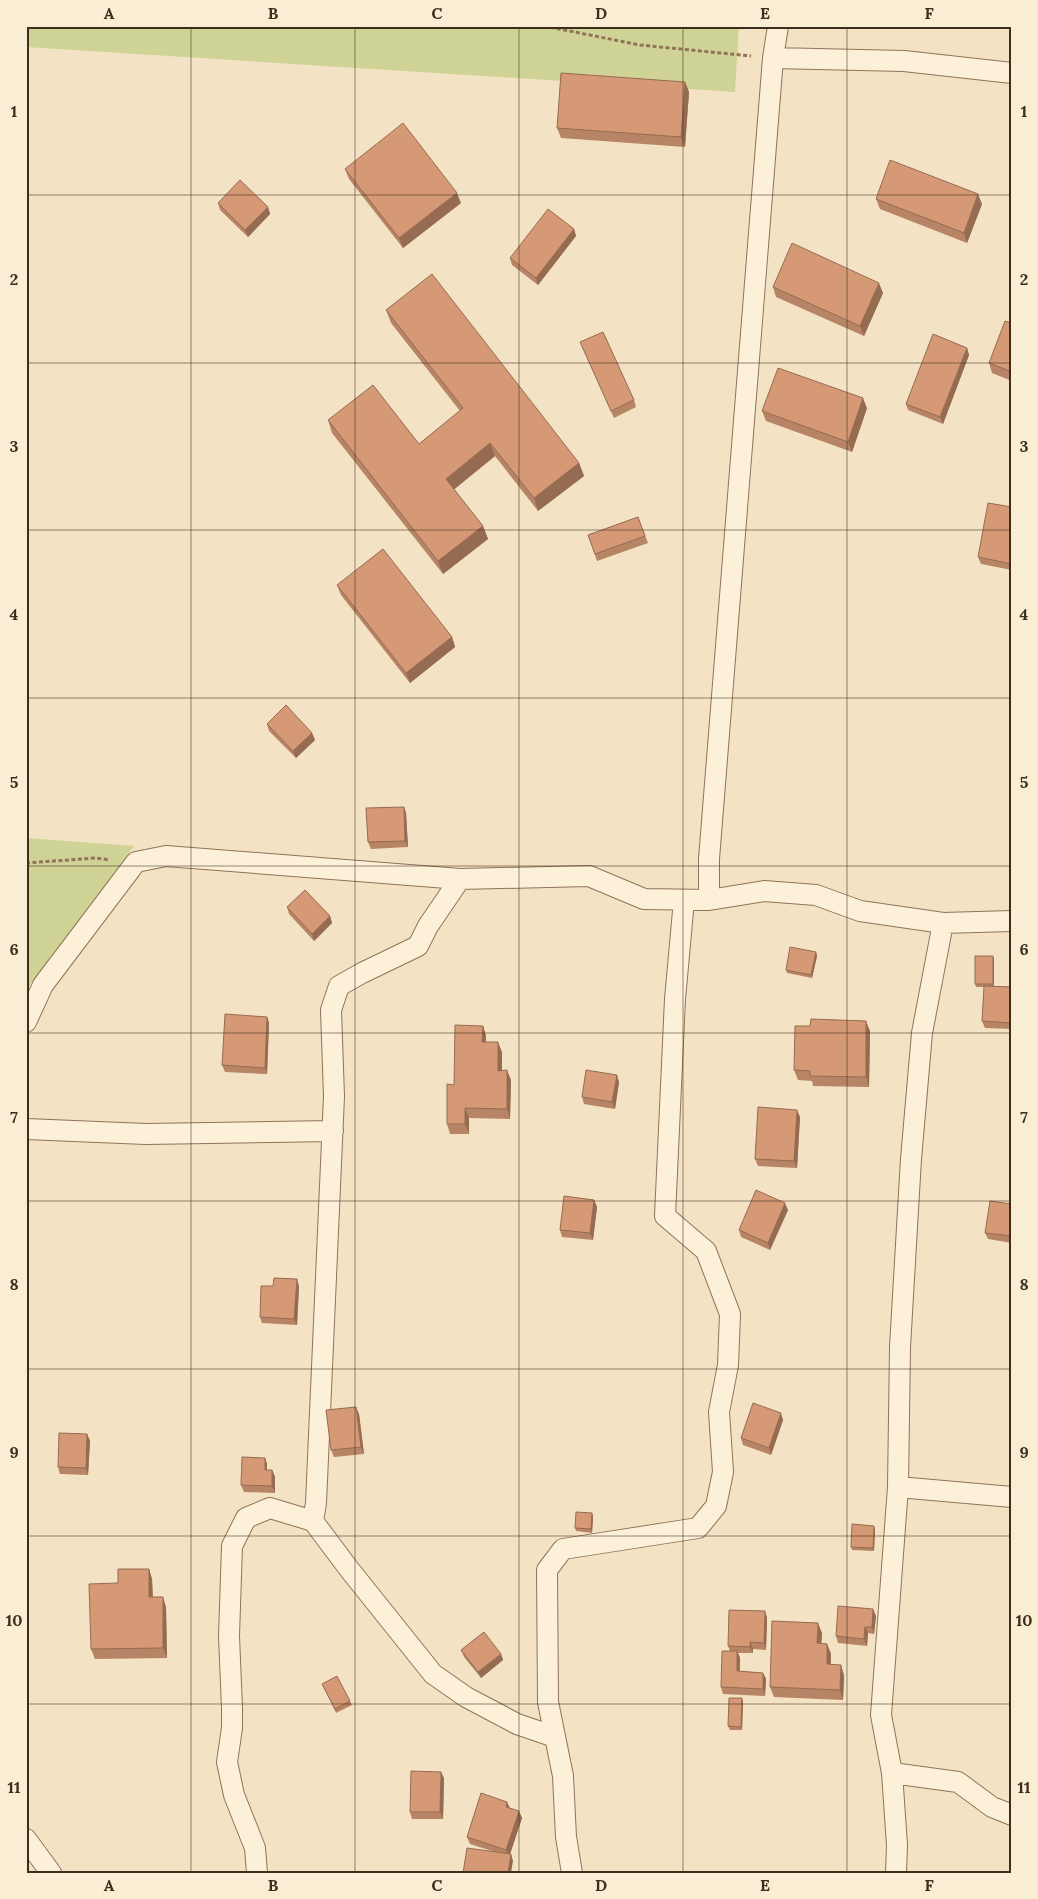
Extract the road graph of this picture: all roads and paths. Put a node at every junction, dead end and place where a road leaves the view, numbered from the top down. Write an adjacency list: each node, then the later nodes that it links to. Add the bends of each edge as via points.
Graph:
1 (544, 26): 3 (path, via 640,45)
2 (778, 26): 3 (street)
3 (773, 58): 4 (street, via 904,61); 9 (street, via 709,858)
4 (1012, 73)
5 (136, 862): 6 (path, via 96,858); 7 (street, via 166,856); 12 (street, via 43,985)
6 (26, 863)
7 (460, 879): 8 (street, via 590,876 644,899); 14 (street, via 418,946 339,986 331,1010)
8 (684, 900): 9 (street); 18 (street, via 675,999 665,1216 706,1252 730,1314 728,1365 719,1412 723,1472 716,1506 698,1528 563,1549 547,1570 548,1702)
9 (709, 900): 11 (street, via 764,891 816,895 860,911)
10 (1012, 921): 11 (street)
11 (943, 922): 15 (street, via 922,1033 911,1159 900,1347)
12 (26, 1022)
13 (26, 1129): 14 (street, via 146,1134)
14 (333, 1131): 17 (street)
15 (898, 1487): 16 (street); 19 (street, via 881,1714)
16 (1012, 1497)
17 (313, 1522): 18 (street, via 433,1674 466,1697 517,1724); 23 (street, via 270,1508 246,1518 232,1546 229,1636 232,1708 227,1762 234,1795 255,1848)
18 (555, 1736): 24 (street, via 563,1776 566,1837)
19 (892, 1773): 20 (street, via 958,1782 992,1807); 25 (street)
20 (1012, 1815)
21 (26, 1839): 22 (street)
22 (51, 1873)
23 (257, 1873)
24 (572, 1873)
25 (896, 1873)

